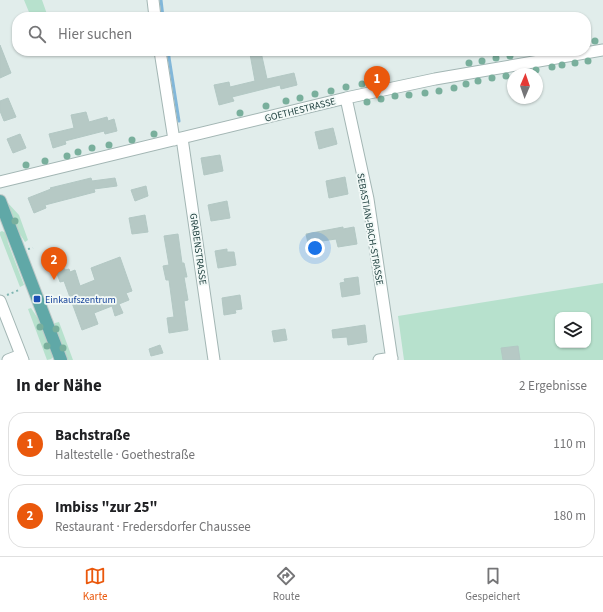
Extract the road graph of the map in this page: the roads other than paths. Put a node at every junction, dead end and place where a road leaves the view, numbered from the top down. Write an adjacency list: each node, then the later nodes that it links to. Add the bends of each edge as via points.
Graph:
1 (153, 0): 2 (street)
2 (154, 12)
3 (603, 50): 4 (street, GOETHESTRASSE)
4 (591, 52)
5 (161, 56): 8 (street, GRABENSTRASSE)
6 (568, 56): 7 (street, GOETHESTRASSE, via 435,79)
7 (346, 98): 8 (street, GOETHESTRASSE); 14 (street, SEBASTIAN-BACH-STRASSE, via 368,199)
8 (178, 139): 9 (street, GOETHESTRASSE); 17 (street, GRABENSTRASSE)
9 (0, 182)
10 (0, 201): 11 (main road)
11 (4, 225): 16 (main road)
12 (3, 298): 13 (street)
13 (22, 358): 15 (street)
14 (392, 359): 18 (street)
15 (8, 360)
16 (61, 360)
17 (214, 360)
18 (379, 360)

